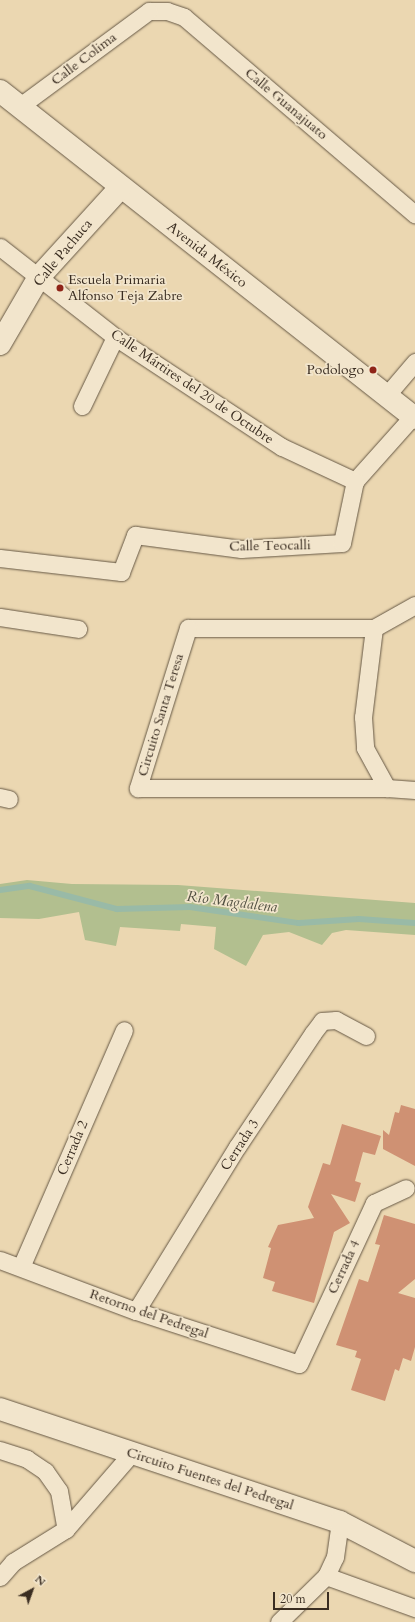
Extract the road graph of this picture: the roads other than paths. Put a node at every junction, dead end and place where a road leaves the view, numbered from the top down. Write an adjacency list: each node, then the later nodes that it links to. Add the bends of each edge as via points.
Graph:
1 (146, 5): 3 (street, Calle Colima); 5 (street, Calle Guanajuato, via 184,17)
2 (0, 91): 3 (street, Avenida México)
3 (20, 106): 4 (street, Avenida México)
4 (120, 188): 7 (street, Calle Pachuca); 11 (street, Avenida México)
5 (415, 214)
6 (0, 247): 7 (street, Calle Mártires del 20 de Octubre)
7 (39, 277): 8 (street, Calle Mártires del 20 de Octubre); 9 (street, Calle Pachuca)
8 (115, 337): 12 (street); 14 (street, Calle Mártires del 20 de Octubre, via 282,447)
9 (0, 344)
10 (415, 362): 11 (street)
11 (386, 396): 13 (street, Avenida México)
12 (82, 406)
13 (414, 417): 14 (street)
14 (354, 482): 15 (street, Calle Teocalli, via 342,543 241,549 135,535 121,572)
15 (0, 558)
16 (415, 605): 18 (street, Circuito Santa Teresa)
17 (0, 617): 19 (street)
18 (374, 628): 20 (street, via 362,718 365,748); 20 (street, Circuito Santa Teresa, via 188,628 138,788)
19 (78, 629)
20 (387, 788): 21 (street, Circuito Santa Teresa)
21 (415, 790)
22 (124, 1030): 26 (street, Cerrada 2)
23 (366, 1036): 27 (street, Cerrada 3, via 336,1020 322,1021 237,1147)
24 (406, 1188): 28 (street, Cerrada 4, via 374,1203)
25 (0, 1260): 26 (street, Retorno del Pedregal)
26 (21, 1267): 27 (street, Retorno del Pedregal)
27 (136, 1312): 28 (street, Retorno del Pedregal)
28 (299, 1364)
29 (0, 1409): 31 (street, Circuito Fuentes del Pedregal)
30 (0, 1450): 33 (street, via 28,1458 45,1471 59,1491)
31 (131, 1454): 32 (street, Circuito Fuentes del Pedregal); 33 (street)
32 (340, 1522): 34 (street, Circuito Fuentes del Pedregal); 35 (street, via 335,1557)
33 (66, 1529): 36 (street, via 13,1562)
34 (415, 1561)
35 (326, 1576): 37 (street); 38 (street)
36 (0, 1577)
37 (415, 1608)
38 (280, 1622)

